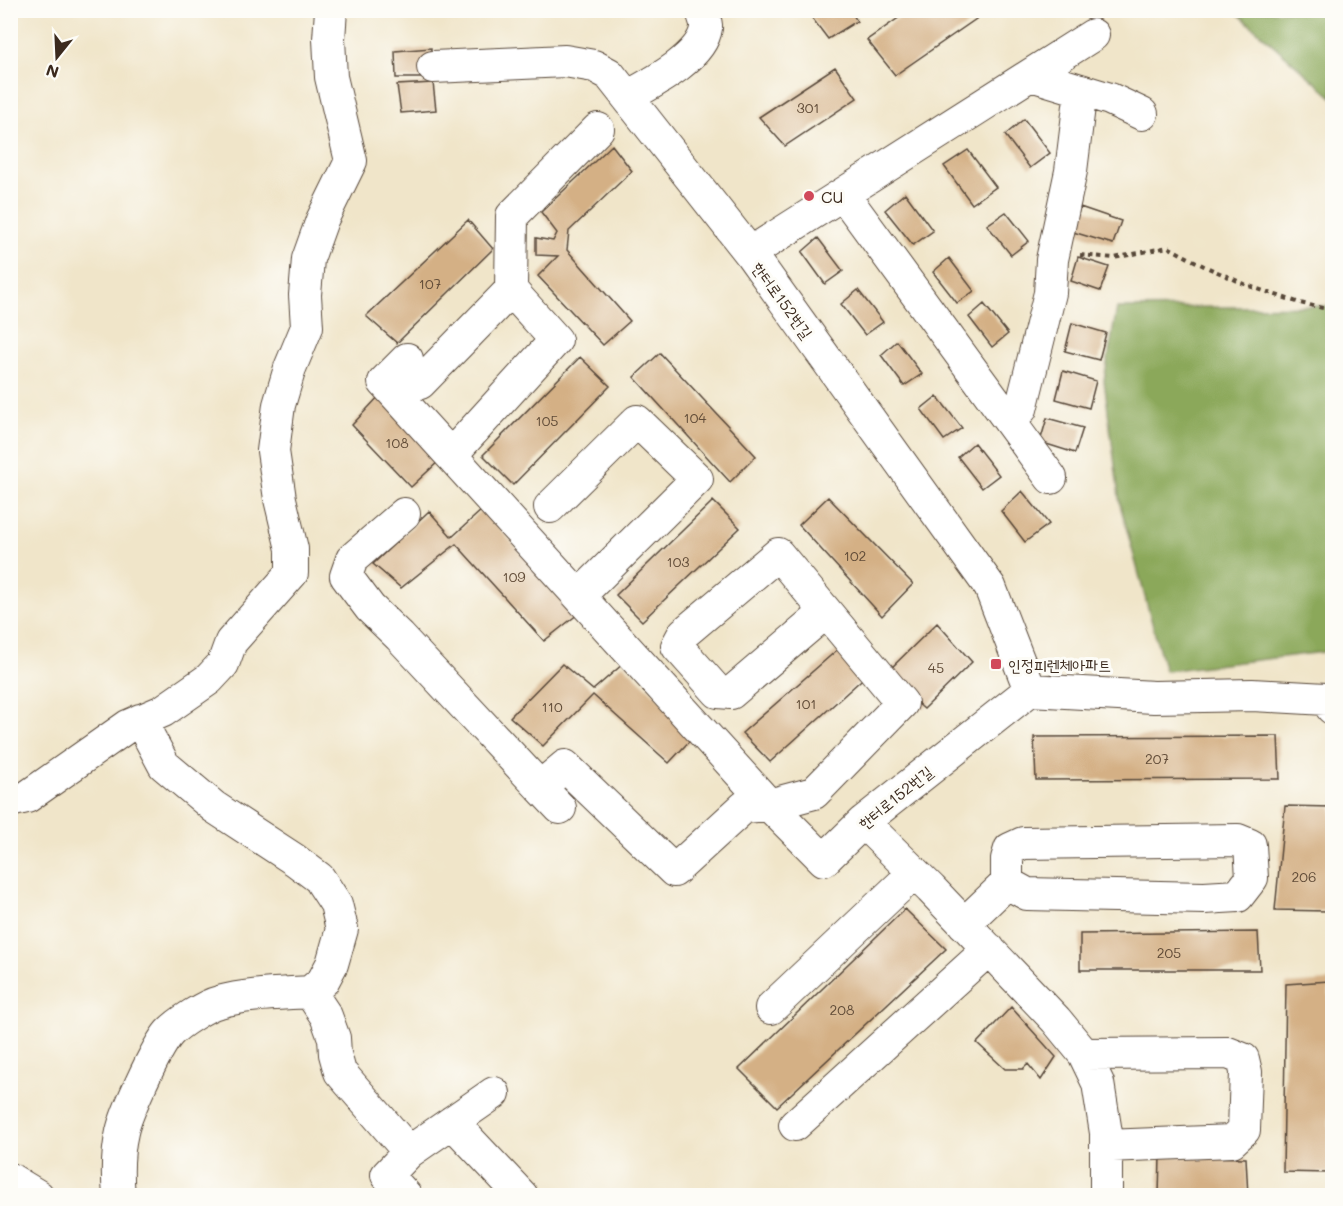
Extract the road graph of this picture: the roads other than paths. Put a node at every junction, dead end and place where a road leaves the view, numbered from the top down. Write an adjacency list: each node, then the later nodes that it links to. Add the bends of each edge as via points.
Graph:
1 (331, 10): 22 (street, via 331,77 351,161 308,259 307,327 279,405 273,451 292,573 231,642 223,664 209,679 163,711)
2 (702, 10): 7 (street, via 706,27 700,42 675,69)
3 (1093, 35): 5 (street)
4 (433, 67): 7 (street, 한터로152번길, via 565,61 594,66 609,74)
5 (1031, 75): 6 (street); 10 (street)
6 (1081, 90): 8 (street); 13 (street, via 1071,171 1052,260 1050,293 1021,410)
7 (627, 97): 11 (street, 한터로152번길)
8 (1142, 114)
9 (598, 129): 12 (street, via 512,216)
10 (843, 194): 11 (street); 13 (street)
11 (750, 253): 20 (street, 한터로152번길, via 990,587)
12 (511, 290): 14 (street, via 556,340); 14 (street, via 414,371 384,381)
13 (1009, 419): 15 (street)
14 (451, 455): 18 (street)
15 (1051, 478)
16 (550, 507): 18 (street, via 638,421 697,479)
17 (404, 514): 24 (street, via 352,560 346,576 370,608 550,798 565,766 674,871 744,807)
18 (579, 596): 24 (street)
19 (826, 612): 19 (street, via 778,554 684,633 677,646 718,692 731,693); 24 (street, via 902,703 814,793)
20 (1030, 690): 21 (street, via 1155,697 1252,694 1326,699); 25 (street, 한터로152번길)
21 (1332, 708)
22 (140, 720): 23 (street, via 27,797); 30 (street, via 164,765 214,807 319,878 336,904 342,929 332,964 323,981)
23 (10, 801)
24 (769, 805): 25 (street, 한터로152번길, via 824,860)
25 (862, 822): 26 (street)
26 (914, 873): 28 (street); 31 (street)
27 (1007, 883): 27 (street, via 1010,849 1023,843 1238,840 1250,845 1252,878 1238,896 1027,894); 28 (street)
28 (964, 924): 29 (street)
29 (988, 949): 32 (street); 35 (street)
30 (310, 992): 37 (street, via 326,1016 340,1072); 40 (street, via 217,1002 169,1033 122,1131 117,1171)
31 (771, 1008)
32 (1084, 1054): 36 (street, via 1098,1083); 36 (street, via 1228,1053 1243,1059 1244,1130 1232,1141)
33 (494, 1093): 34 (street)
34 (452, 1122): 37 (street); 42 (street)
35 (795, 1125)
36 (1106, 1146): 43 (street)
37 (409, 1152): 41 (street, via 387,1175)
38 (10, 1179): 39 (street)
39 (38, 1196)
40 (119, 1196)
41 (406, 1196)
42 (522, 1196)
43 (1106, 1196)

